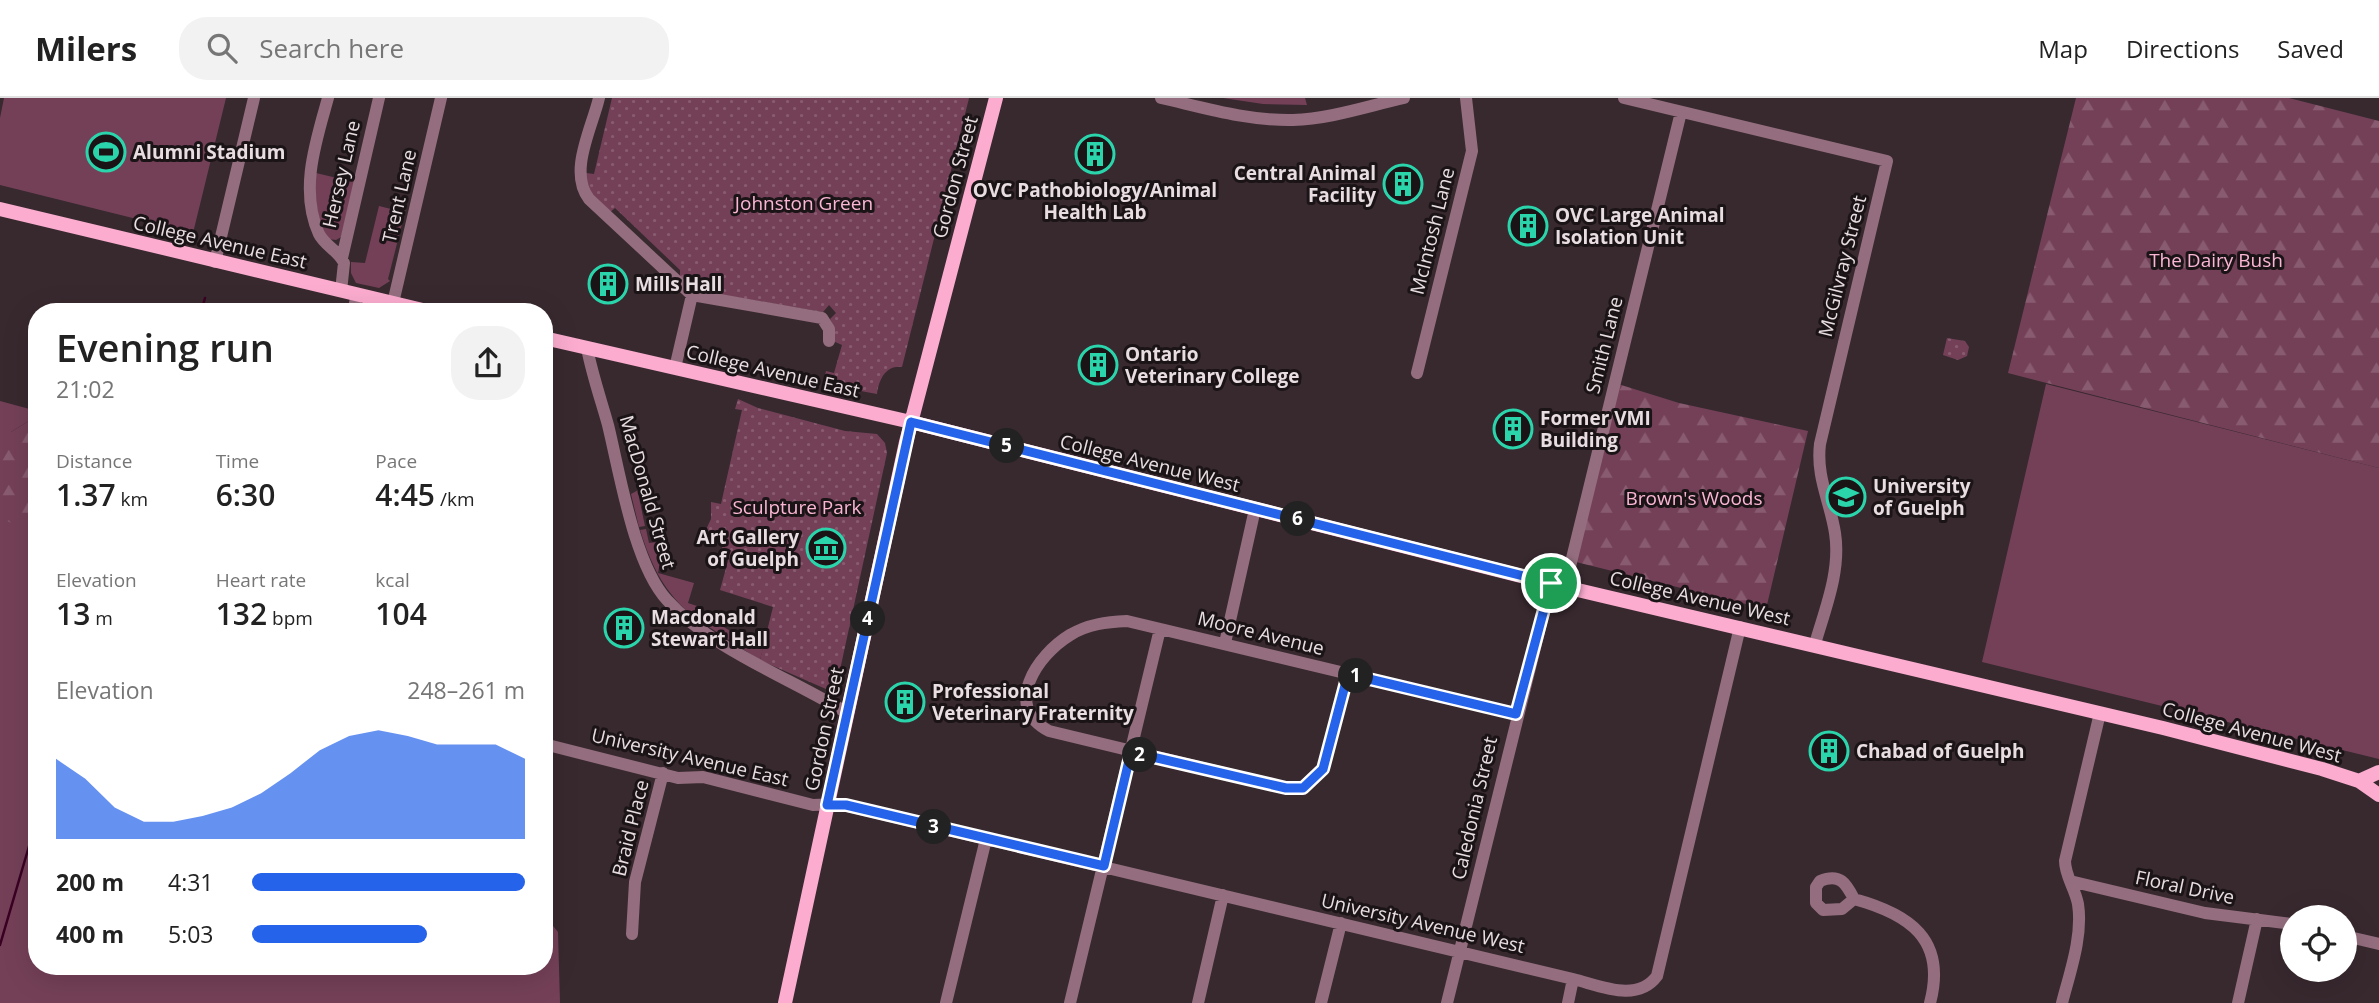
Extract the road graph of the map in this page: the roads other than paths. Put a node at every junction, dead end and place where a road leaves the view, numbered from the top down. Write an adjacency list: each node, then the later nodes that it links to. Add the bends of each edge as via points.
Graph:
1 (254, 98): 15 (street)
2 (328, 98): 14 (street, Hersey Lane, via 309,190 318,232)
3 (379, 98): 14 (street, Hersey Lane)
4 (441, 98): 20 (street, Trent Lane)
5 (599, 98): 18 (street, via 579,172 582,189)
6 (996, 98): 26 (main road, Gordon Street)
7 (1161, 98): 11 (street)
8 (1404, 98): 11 (street, via 1292,120 1247,117)
9 (1466, 98): 25 (street, McIntosh Lane, via 1472,151)
10 (1624, 98): 12 (street, McGilvray Street)
11 (1205, 103)
12 (1681, 112): 28 (street, Smith Lane); 32 (street, McGilvray Street, via 1887,161 1819,443 1819,475 1836,552)
13 (0, 209): 15 (main road, College Avenue East)
14 (342, 258): 16 (street, Hersey Lane)
15 (215, 262): 16 (main road, College Avenue East)
16 (341, 291): 17 (main road, College Avenue East)
17 (357, 294): 19 (street); 20 (main road, College Avenue East)
18 (692, 295): 22 (street, via 822,318); 24 (street)
19 (355, 303)
20 (393, 303)
21 (553, 340): 23 (main road, College Avenue East)
22 (829, 341)
23 (587, 348): 24 (main road, College Avenue East); 34 (street, MacDonald Street, via 636,532 651,578 662,594 712,636)
24 (675, 368): 26 (main road, College Avenue East)
25 (1417, 373)
26 (911, 422): 27 (main road, College Avenue West); 34 (main road, Gordon Street)
27 (1255, 509): 28 (main road, College Avenue West); 31 (street)
28 (1558, 585): 29 (main road, College Avenue West); 36 (street, Caledonia Street)
29 (1740, 628): 32 (main road, College Avenue West); 56 (street, University Avenue West, via 1657,976 1649,986 1630,992)
30 (1160, 629): 31 (street, Moore Avenue); 38 (street); 38 (street, Moore Avenue, via 1127,621 1071,634 1035,669 1025,700 1035,724 1049,732)
31 (1225, 643): 33 (street, Moore Avenue)
32 (1815, 644): 35 (main road, College Avenue West)
33 (1348, 674): 36 (street, Moore Avenue); 38 (street, Moore Avenue, via 1323,769 1303,788)
34 (847, 713): 43 (main road, Gordon Street)
35 (2100, 713): 41 (main road, College Avenue West); 46 (street, via 2065,861)
36 (1516, 714): 55 (street, Caledonia Street)
37 (553, 746): 40 (street, University Avenue East)
38 (1131, 752): 45 (street)
39 (2379, 772): 41 (main road, College Avenue West)
40 (663, 773): 43 (street, University Avenue East, via 678,778 704,777); 52 (street, Braid Place, via 635,882)
41 (2359, 781): 42 (main road, College Avenue West)
42 (2379, 795)
43 (827, 805): 44 (street, University Avenue West); 57 (main road, Gordon Street)
44 (986, 839): 45 (street, University Avenue West); 58 (street)
45 (1104, 866): 47 (street, University Avenue West); 59 (street)
46 (2070, 881): 49 (street, Floral Drive, via 2205,913); 65 (street, via 2078,905 2078,937)
47 (1223, 895): 51 (street, University Avenue West); 60 (street)
48 (1854, 899): 64 (street, via 1899,914 1925,939 1935,976)
49 (2257, 919): 50 (street, Floral Drive); 66 (street)
50 (2280, 922)
51 (1341, 923): 55 (street, University Avenue West); 61 (street)
52 (632, 934)
53 (2357, 939): 54 (street)
54 (2379, 944)
55 (1459, 952): 56 (street, University Avenue West); 62 (street, Caledonia Street)
56 (1573, 979): 63 (street)
57 (785, 1003)
58 (946, 1003)
59 (1070, 1003)
60 (1198, 1003)
61 (1321, 1003)
62 (1447, 1003)
63 (1568, 1003)
64 (1930, 1003)
65 (2062, 1003)
66 (2238, 1003)

